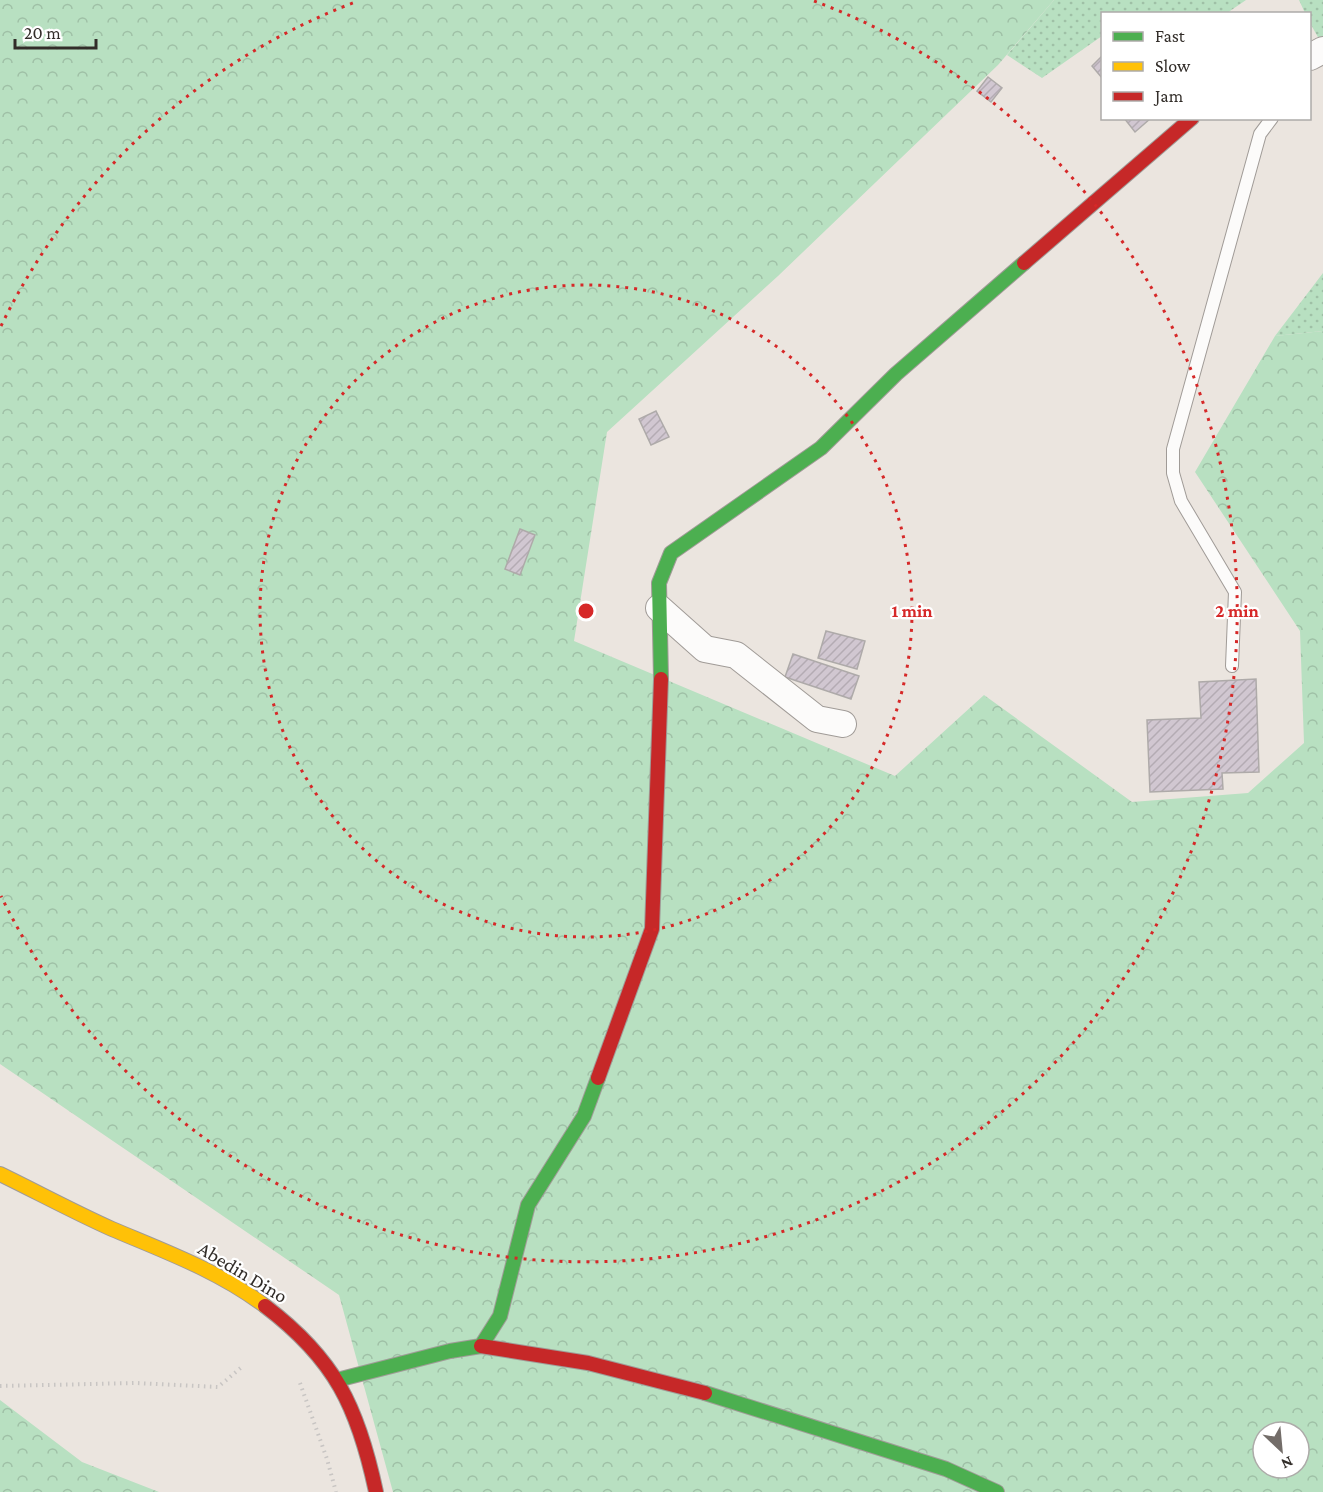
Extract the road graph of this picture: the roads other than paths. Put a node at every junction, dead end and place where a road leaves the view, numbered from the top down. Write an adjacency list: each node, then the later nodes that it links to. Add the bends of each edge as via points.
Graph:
1 (1190, 120): 3 (street, via 896,374 821,448 671,553 659,583)
2 (1270, 120): 4 (lane, via 1260,134 1173,449 1173,473 1181,501 1235,592)
3 (659, 608): 5 (street, via 705,649 736,655 818,719); 7 (street, via 662,705 652,929 584,1116 528,1205 500,1316)
4 (1232, 666)
5 (843, 724)
6 (0, 1174): 8 (street, Abedin Dino, via 94,1221 212,1271 259,1299 308,1341)
7 (481, 1346): 8 (street); 10 (street, via 588,1363 730,1400 946,1469)
8 (337, 1380): 9 (street, Abedin Dino, via 359,1423)
9 (376, 1492)
10 (997, 1492)

